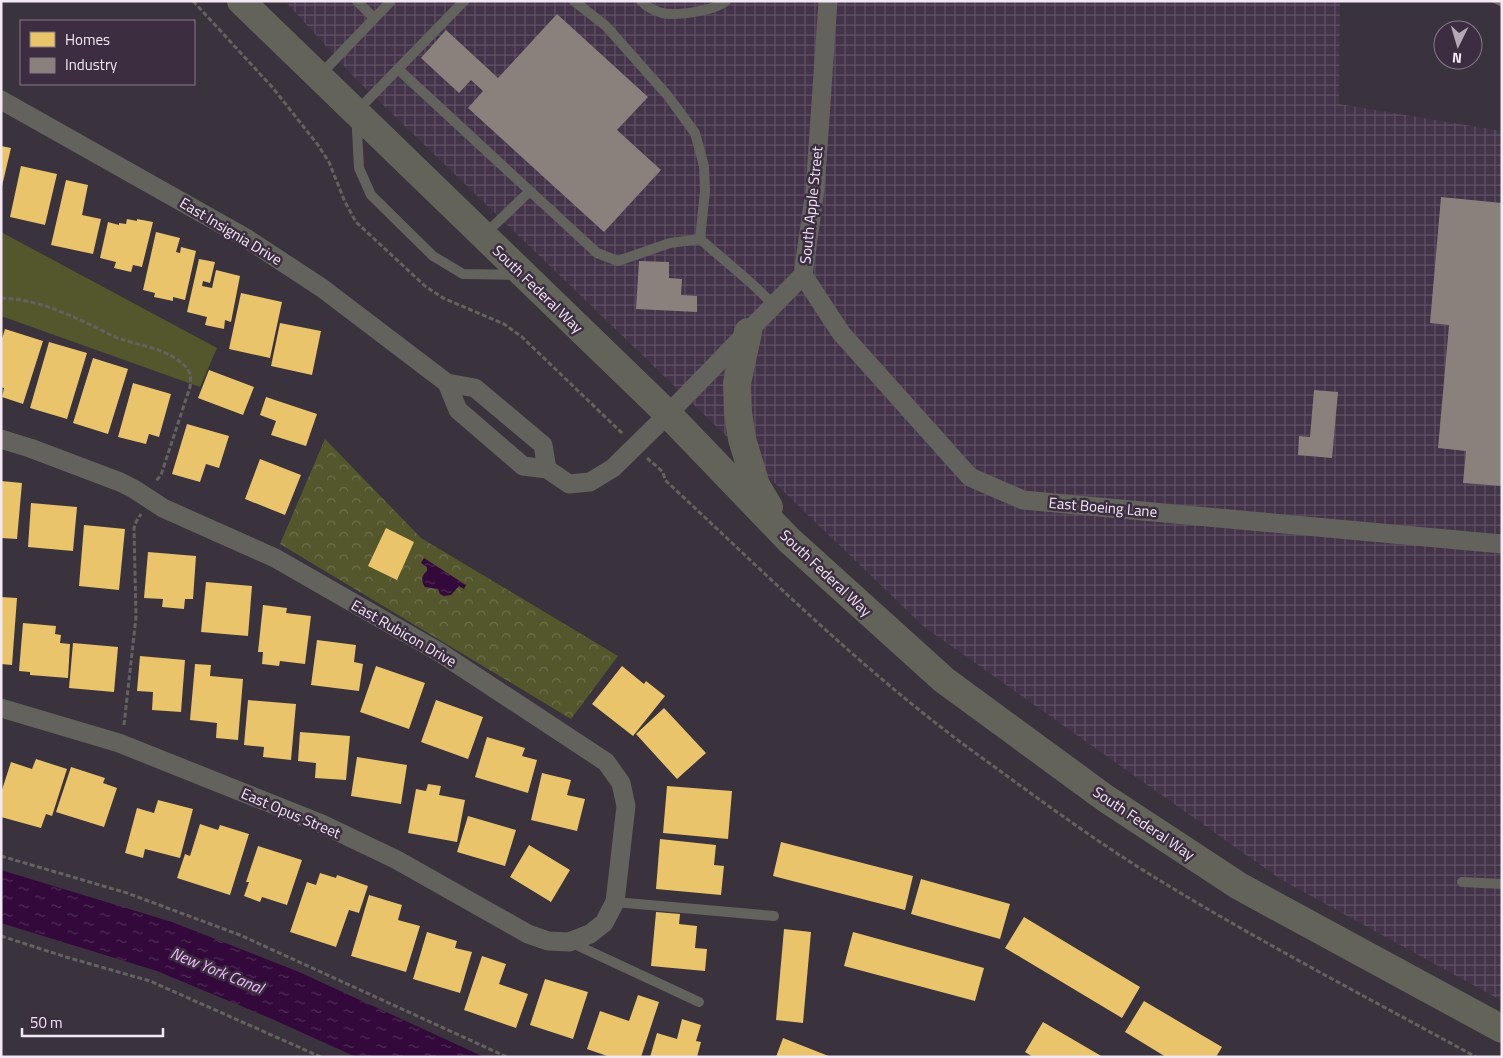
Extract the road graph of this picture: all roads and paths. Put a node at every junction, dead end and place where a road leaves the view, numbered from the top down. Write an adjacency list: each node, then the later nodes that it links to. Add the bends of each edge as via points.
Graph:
1 (241, 1): 11 (main road, South Federal Way)
2 (357, 1): 9 (lane)
3 (391, 1): 9 (lane)
4 (464, 1): 10 (lane)
5 (574, 1): 16 (lane, via 606,26 668,96 695,133 704,166)
6 (641, 1): 7 (lane, via 662,13 683,13 704,10)
7 (726, 1)
8 (828, 1): 17 (street, South Apple Street, via 815,190)
9 (374, 18): 11 (lane)
10 (399, 70): 13 (lane); 14 (lane)
11 (319, 76): 13 (main road, South Federal Way)
12 (1, 100): 22 (street, East Insignia Drive, via 246,238 322,288)
13 (356, 112): 15 (main road, South Federal Way); 18 (lane, via 359,168 371,195 433,256 463,274)
14 (530, 191): 15 (lane); 16 (lane, via 598,253 618,261 670,242)
15 (484, 236): 18 (main road, South Federal Way)
16 (700, 239): 20 (lane)
17 (803, 275): 20 (street, South Apple Street); 29 (street, East Boeing Lane, via 841,332 970,477 1023,500)
18 (525, 276): 23 (main road, South Federal Way)
19 (1, 298): 26 (path, via 31,302 62,312 121,339 157,350 174,358 189,371 192,378 190,387 161,475)
20 (774, 305): 21 (street, South Apple Street)
21 (748, 332): 23 (street, South Apple Street); 28 (main road, via 737,383 742,439 756,485)
22 (447, 384): 25 (street, East Insignia Drive, via 458,410 523,466); 25 (street, East Insignia Drive, via 475,388 543,445)
23 (668, 414): 25 (street, East Insignia Drive, via 613,468 590,482 569,484); 28 (main road, South Federal Way)
24 (1, 439): 35 (street, East Rubicon Drive, via 120,482 163,508 275,558 439,652 606,762 621,784 626,806)
25 (548, 470)
26 (154, 482)
27 (142, 514): 31 (path, via 134,528 136,617)
28 (789, 540): 40 (main road, South Federal Way, via 944,680 1105,798 1239,886)
29 (1502, 544)
30 (1, 708): 38 (street, East Opus Street, via 119,743 322,824 397,860 528,934 548,941)
31 (123, 729)
32 (1, 856): 42 (path, via 127,893 240,935)
33 (1462, 882): 34 (lane)
34 (1502, 884)
35 (615, 902): 36 (lane); 38 (street, East Rubicon Drive, via 604,923 590,934)
36 (774, 916)
37 (1, 936): 41 (path, via 150,981)
38 (569, 942): 39 (lane)
39 (699, 1002)
40 (1502, 1029)
41 (321, 1057)
42 (507, 1057)

